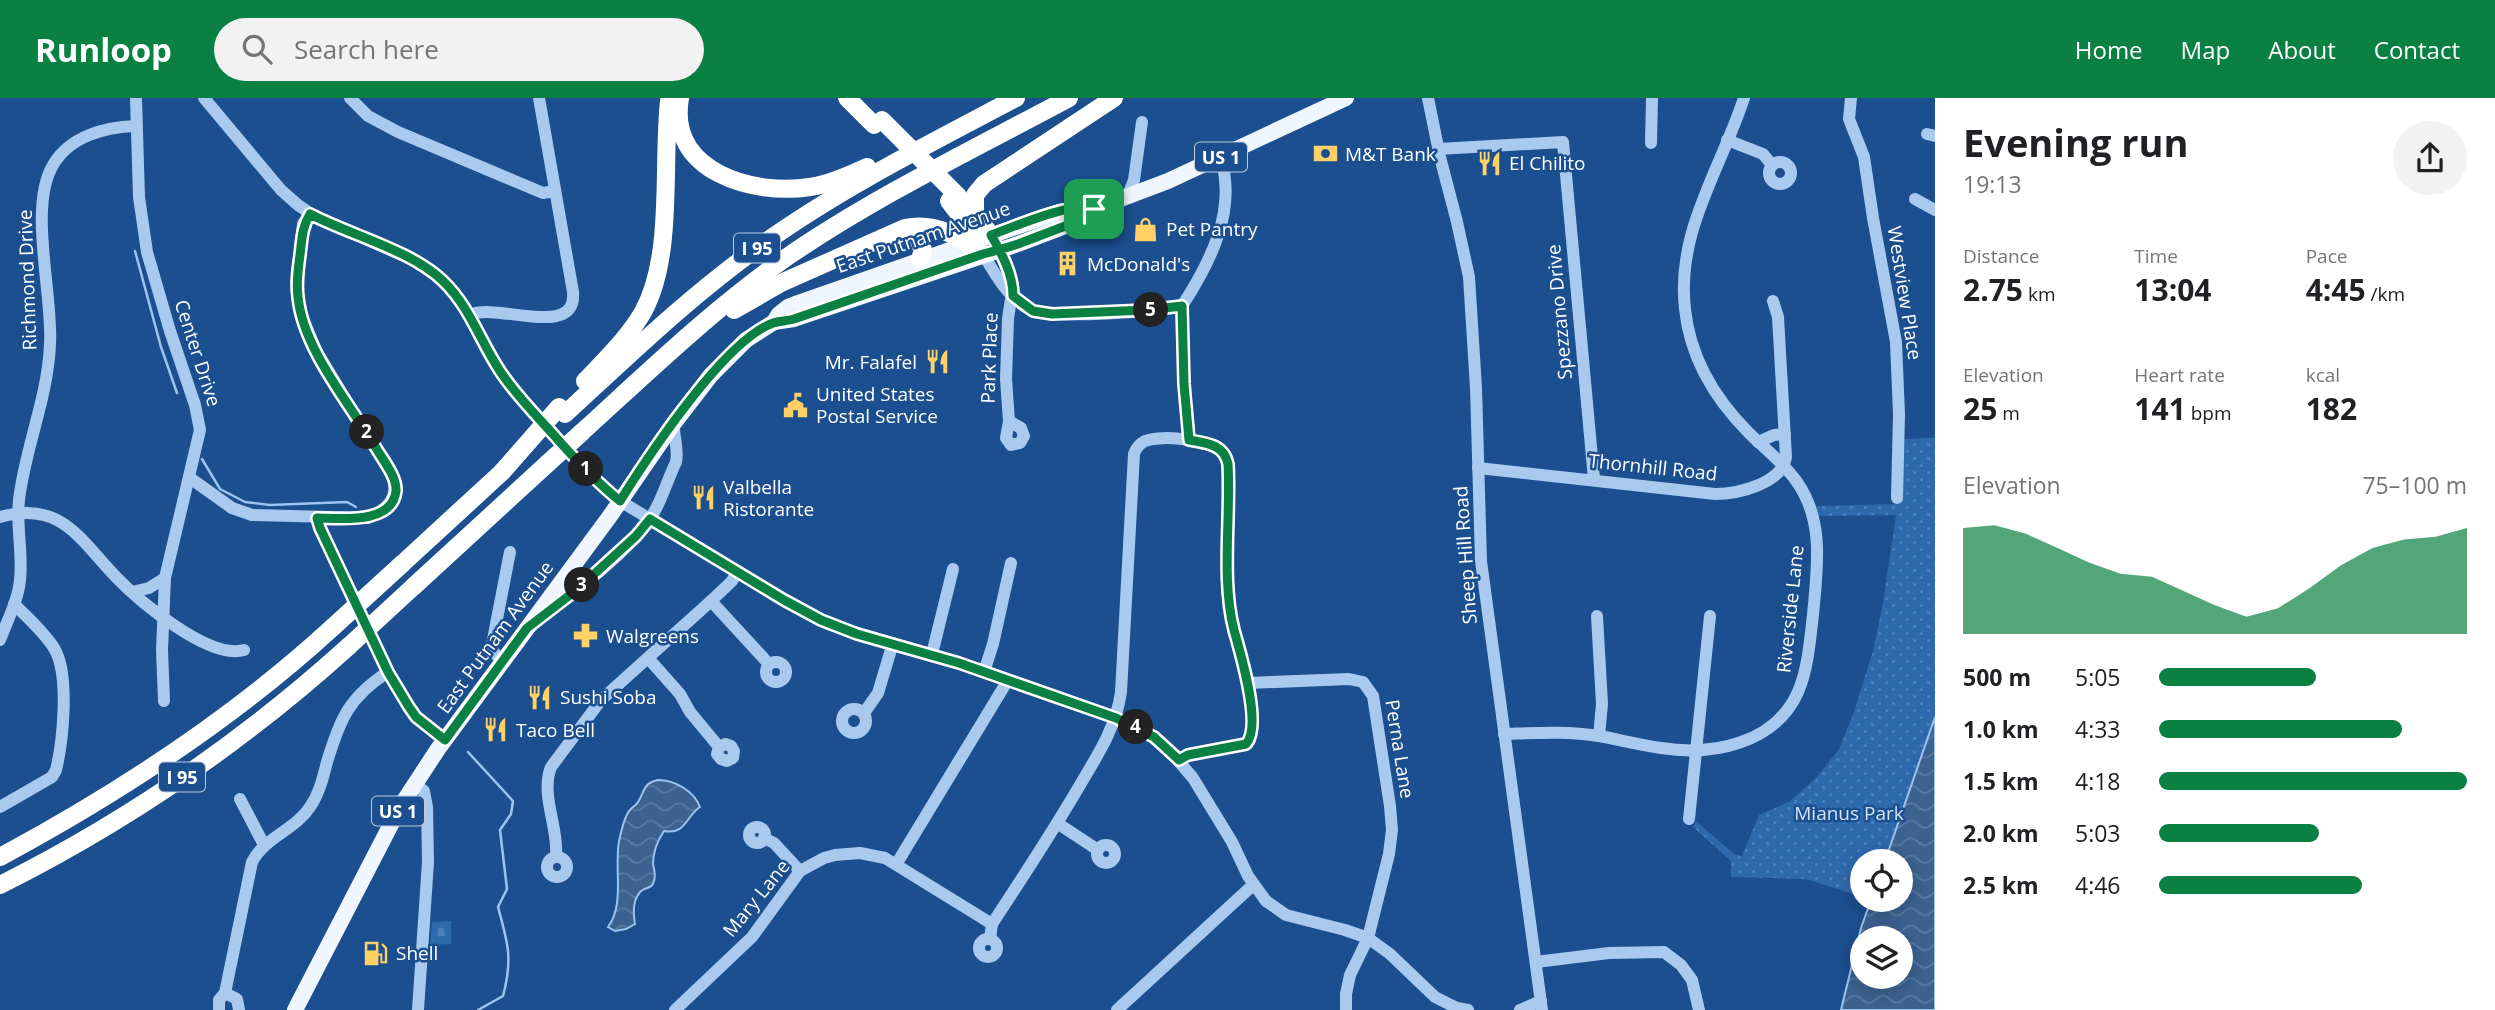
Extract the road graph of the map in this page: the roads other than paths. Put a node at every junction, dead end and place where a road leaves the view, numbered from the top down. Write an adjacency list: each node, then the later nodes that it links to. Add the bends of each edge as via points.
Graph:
1 (136, 98): 20 (street, Center Drive)
2 (204, 98): 31 (street, via 281,190)
3 (350, 98): 26 (street, via 368,116 398,132 543,192)
4 (539, 98): 26 (street)
5 (669, 98): 42 (highway, via 661,254 654,288 625,338)
6 (680, 98): 17 (highway, via 682,132 701,161 728,178 774,188 832,181)
7 (847, 98): 18 (highway)
8 (861, 98): 18 (highway)
9 (1016, 98): 17 (highway, I 95)
10 (1069, 98): 41 (highway, I 95, via 812,241 714,313)
11 (1114, 98): 32 (highway, via 984,184 975,195)
12 (1346, 98): 24 (main road, East Putnam Avenue / US 1)
13 (1429, 98): 23 (street, Sheep Hill Road)
14 (1652, 98): 22 (street)
15 (1744, 98): 21 (street, Riverside Lane)
16 (1851, 98): 52 (street, Westview Place, via 1849,119 1864,157 1896,342)
17 (976, 119): 42 (highway, I 95, via 843,191 766,241)
18 (878, 122): 27 (highway)
19 (1142, 122): 28 (street)
20 (136, 127): 50 (street, Center Drive, via 139,197 148,252 201,430); 54 (street, Richmond Drive, via 103,130 80,139 52,166 42,215 50,346)
21 (1727, 140): 25 (street, via 1763,155); 47 (street, Riverside Lane, via 1688,241 1685,311 1693,348 1710,384)
22 (1651, 143)
23 (1438, 149): 49 (street, Sheep Hill Road, via 1469,277); 51 (street, Spezzano Drive, via 1563,142)
24 (1220, 157): 28 (main road, East Putnam Avenue / US 1); 38 (street, via 1225,177 1218,236 1208,264)
25 (1772, 165)
26 (555, 191): 39 (street, via 572,308 553,318 485,311)
27 (954, 198): 32 (highway); 33 (highway, via 962,218)
28 (1127, 198): 33 (main road, East Putnam Avenue / US 1, via 1094,209 1059,212)
29 (1915, 199): 30 (street)
30 (1935, 210)
31 (310, 214): 39 (street, via 428,269 452,289); 56 (street, via 303,225 298,270 300,312 317,352 382,457 396,490 390,503 368,518)
32 (975, 215): 33 (highway)
33 (983, 244): 34 (highway, via 940,229 913,226); 35 (main road, East Putnam Avenue / US 1); 36 (street, Park Place); 40 (main road, East Putnam Avenue / US 1, via 794,319)
34 (849, 252): 35 (highway, via 908,235 920,243); 41 (highway, via 752,298)
35 (920, 259): 40 (main road, East Putnam Avenue / US 1, via 798,303)
36 (1013, 296): 38 (street, via 1033,311 1052,314); 43 (street, Park Place, via 1007,319)
37 (1773, 301): 45 (street, via 1779,317)
38 (1182, 306): 46 (street)
39 (470, 315): 53 (street, via 513,390)
40 (774, 322): 44 (main road, East Putnam Avenue / US 1, via 724,360)
41 (646, 374): 102 (highway, I 95, bridge, via 286,700 188,773)
42 (562, 411): 98 (highway, I 95, bridge, via 402,564 253,694 96,803)
43 (1009, 421)
44 (674, 423): 53 (main road, East Putnam Avenue / US 1); 57 (street, via 676,462)
45 (1785, 434): 47 (street); 48 (street)
46 (1189, 440): 80 (street, via 1216,446 1226,456 1230,615); 83 (street, via 1145,441 1134,454 1122,682)
47 (1758, 442): 48 (street, Riverside Lane)
48 (1784, 467): 51 (street, Thornhill Road, via 1755,487 1724,494); 88 (street, Riverside Lane, via 1808,502 1817,538 1814,607 1803,679 1788,709 1753,739)
49 (1478, 468): 51 (street, Thornhill Road); 84 (street, Sheep Hill Road, via 1481,561)
50 (190, 478): 56 (street, via 239,512); 62 (street, Center Drive)
51 (1594, 479)
52 (1897, 498)
53 (620, 501): 57 (street); 69 (main road, East Putnam Avenue / US 1)
54 (18, 513): 55 (street); 63 (street, via 41,515 69,526); 65 (street, Richmond Drive, via 21,567)
55 (0, 517)
56 (317, 518): 77 (street)
57 (650, 519): 61 (street); 69 (street, via 579,588)
58 (510, 552): 75 (street, via 491,650)
59 (1011, 563): 78 (street)
60 (953, 569): 73 (street)
61 (737, 572): 64 (street); 71 (street, via 821,620)
62 (165, 578): 63 (street); 68 (street, Center Drive)
63 (132, 592): 68 (street)
64 (711, 601): 74 (street); 76 (street)
65 (14, 604): 70 (street, Richmond Drive); 92 (street, via 55,649 64,692 56,770 52,777)
66 (1597, 616): 85 (street, via 1602,704)
67 (1710, 616): 88 (street)
68 (162, 617): 72 (street, via 207,644 234,652); 81 (street, Center Drive)
69 (527, 628): 75 (main road, East Putnam Avenue / US 1)
70 (0, 640)
71 (893, 643): 73 (street); 82 (street, via 878,693)
72 (244, 650)
73 (932, 654): 78 (street)
74 (648, 658): 87 (street); 99 (street, via 601,700 551,767 548,789)
75 (503, 661): 86 (main road, East Putnam Avenue / US 1)
76 (769, 664)
77 (388, 672): 86 (street, via 416,717); 96 (street, via 352,701 311,805)
78 (984, 672): 79 (street)
79 (1008, 680): 83 (street); 100 (street)
80 (1248, 684): 89 (street, via 1250,740 1239,747); 105 (street, Perna Lane, via 1349,679 1363,682 1373,695 1392,830)
81 (164, 701)
82 (864, 713)
83 (1116, 718): 89 (street, via 1154,737); 94 (street)
84 (1504, 734): 85 (street, Riverside Lane); 107 (street, Sheep Hill Road)
85 (1599, 736): 88 (street, Riverside Lane)
86 (445, 740): 90 (main road, East Putnam Avenue / US 1)
87 (719, 747)
88 (1696, 749): 93 (street)
89 (1179, 760): 103 (street, via 1219,819)
90 (414, 784): 112 (main road, East Putnam Avenue / US 1); 113 (street, via 424,791 428,825)
91 (240, 799): 96 (street)
92 (0, 807)
93 (1689, 819)
94 (1057, 823): 97 (street); 104 (street)
95 (765, 838): 101 (street)
96 (264, 845): 108 (street, via 249,870)
97 (1098, 849)
98 (0, 857)
99 (556, 857)
100 (897, 863): 101 (street, Mary Lane, via 847,853 824,858); 104 (street, Mary Lane)
101 (800, 871): 114 (street, Mary Lane, via 752,937)
102 (0, 885)
103 (1253, 885): 105 (street, via 1286,915); 115 (street)
104 (992, 924): 106 (street)
105 (1368, 938): 116 (street, Perna Lane, via 1350,975); 117 (street, via 1435,997)
106 (990, 939)
107 (1536, 962): 109 (street, Sheep Hill Road); 119 (street, via 1664,952 1692,980)
108 (225, 993): 110 (street); 111 (street, via 237,999)
109 (1542, 1005): 118 (street)
110 (219, 1010)
111 (239, 1010)
112 (295, 1010)
113 (418, 1010)
114 (675, 1010)
115 (1117, 1010)
116 (1346, 1010)
117 (1468, 1010)
118 (1520, 1010)
119 (1699, 1010)

